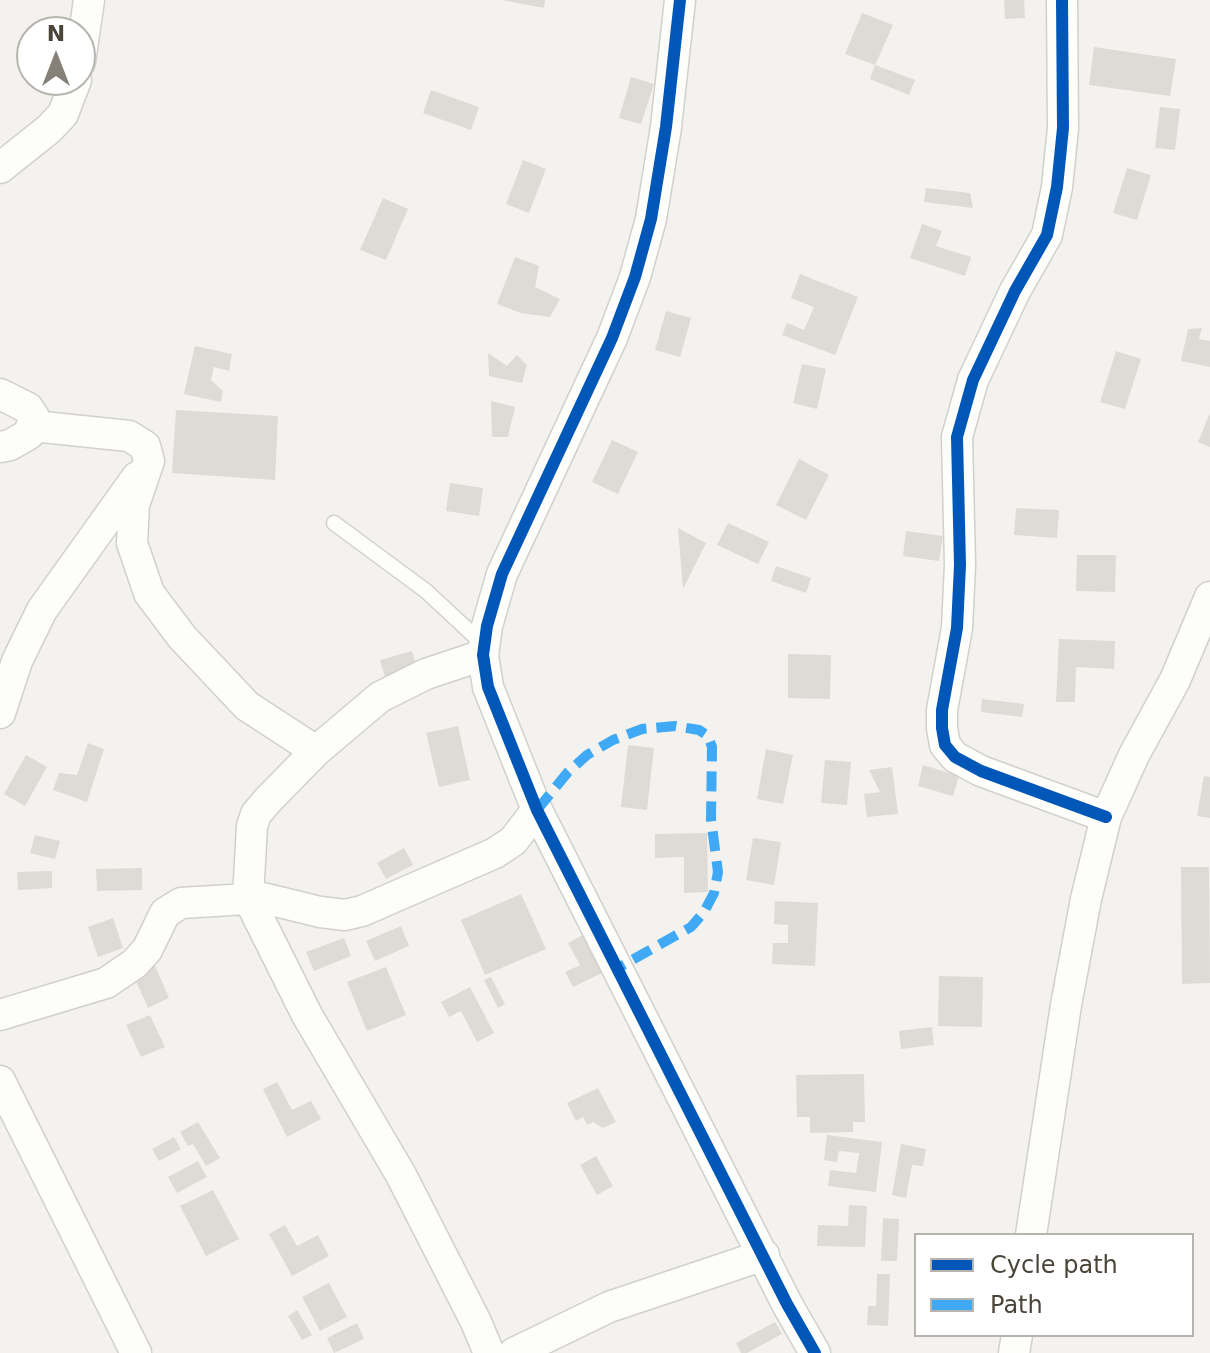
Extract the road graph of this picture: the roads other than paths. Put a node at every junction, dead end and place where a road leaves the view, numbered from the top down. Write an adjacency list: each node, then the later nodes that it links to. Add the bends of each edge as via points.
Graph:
1 (680, 0): 11 (street, via 666,127 635,277 502,574)
2 (1062, 0): 15 (street, via 1063,128 1047,235 973,380 957,437 957,628 942,728 945,745 955,757)
3 (70, 96): 4 (street, via 49,129)
4 (0, 168)
5 (0, 394): 6 (street, via 28,408)
6 (33, 426): 7 (street, via 29,434); 8 (street, via 129,436 145,446)
7 (0, 447)
8 (149, 461): 12 (street, via 42,610); 13 (street, via 132,523 132,543 149,593 247,706)
9 (334, 523): 11 (lane, via 426,591)
10 (1210, 597): 15 (street)
11 (483, 650): 13 (street, via 380,697); 14 (street, via 488,687)
12 (0, 713)
13 (316, 751): 16 (street, via 256,814)
14 (537, 810): 16 (street, via 513,841 495,853 362,911 320,912); 20 (street)
15 (1106, 817): 19 (street, via 1066,1005)
16 (248, 897): 17 (street, via 171,907 147,950 106,983); 22 (street, via 307,1015 401,1175)
17 (0, 1015)
18 (0, 1081): 21 (street)
19 (1031, 1233)
20 (764, 1255): 23 (street, via 609,1307); 24 (street)
21 (136, 1353)
22 (489, 1353)
23 (514, 1353)
24 (815, 1353)

